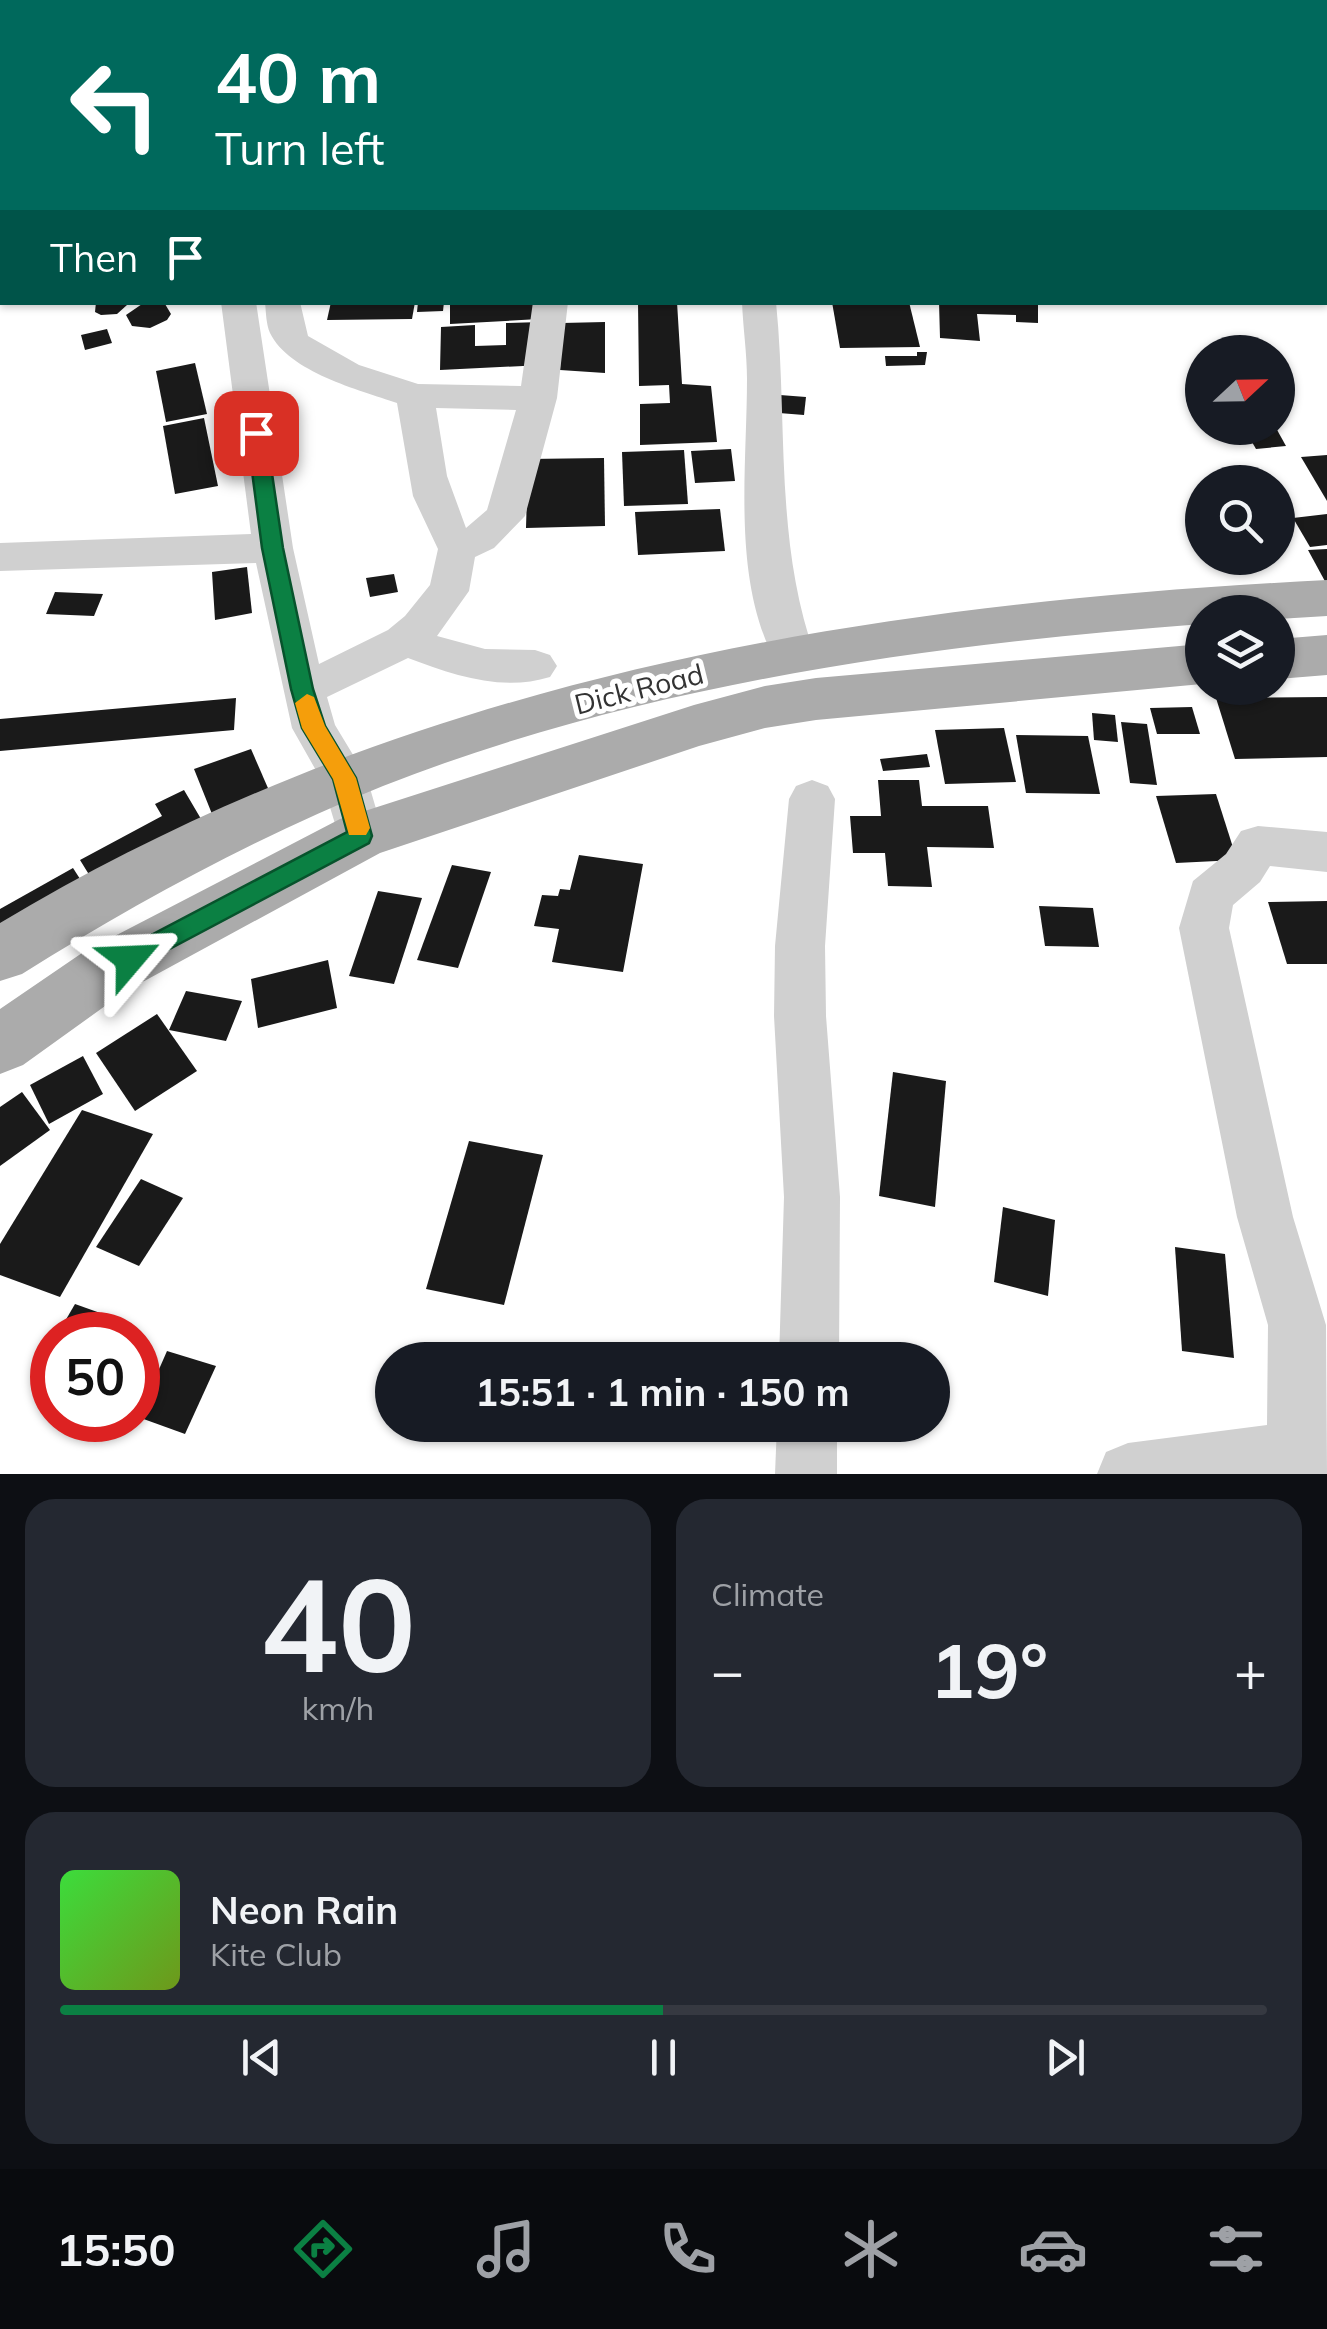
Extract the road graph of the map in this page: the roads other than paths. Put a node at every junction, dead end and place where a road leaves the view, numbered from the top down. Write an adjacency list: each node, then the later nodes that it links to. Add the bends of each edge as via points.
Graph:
1 (238, 305): 7 (street)
2 (282, 305): 5 (street, via 296,344 346,373)
3 (552, 305): 6 (street)
4 (758, 305): 12 (street, via 766,376 764,522)
5 (415, 396): 6 (street); 8 (street, via 436,507)
6 (538, 398): 8 (street, via 506,516)
7 (273, 548): 9 (street); 17 (street)
8 (459, 548): 11 (street, via 448,592)
9 (0, 557)
10 (1327, 598): 12 (main road, Dick Road, via 998,624)
11 (406, 641): 16 (street, via 468,664); 17 (street)
12 (793, 655): 18 (main road, Dick Road, via 610,694)
13 (1327, 655): 14 (main road)
14 (1295, 658)
15 (1185, 665): 20 (main road, Dick Road, via 764,707)
16 (535, 666)
17 (302, 689): 18 (street, via 314,728)
18 (344, 778): 20 (street); 22 (main road, Dick Road, via 106,893)
19 (812, 799): 24 (street, via 800,946 812,1197)
20 (360, 836): 23 (main road, Dick Road, via 104,972)
21 (1327, 852): 26 (street, via 1258,845 1210,896 1204,928 1265,1217 1297,1325)
22 (0, 955)
23 (0, 1045)
24 (809, 1342)
25 (807, 1442): 27 (street)
26 (1313, 1454): 28 (street)
27 (806, 1474)
28 (1128, 1474)

